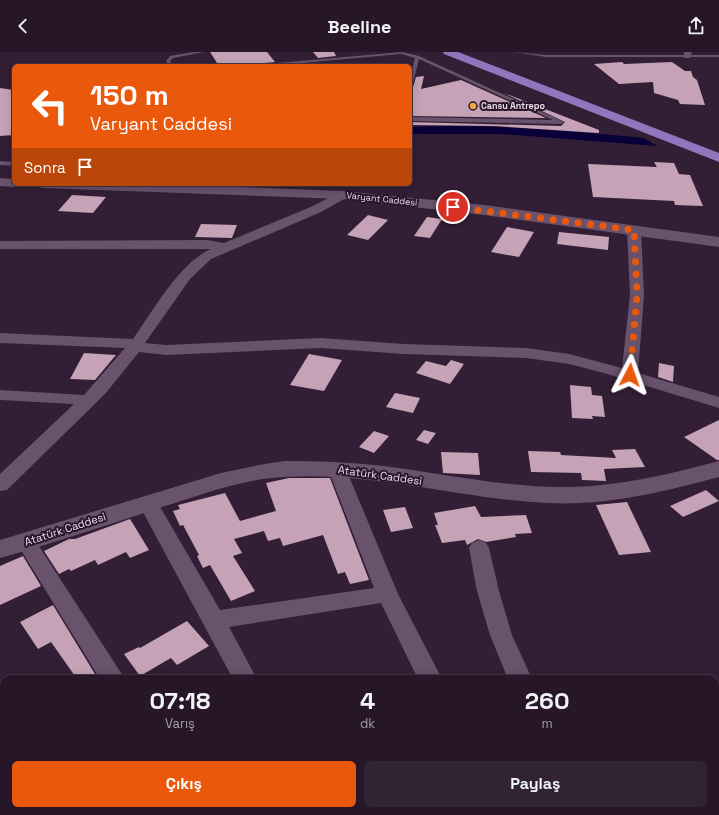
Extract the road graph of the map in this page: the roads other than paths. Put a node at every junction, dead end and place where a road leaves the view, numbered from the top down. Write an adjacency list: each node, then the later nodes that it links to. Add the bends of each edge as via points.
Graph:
1 (202, 52): 9 (lane, via 172,58 168,61)
2 (448, 52): 14 (highway)
3 (469, 52): 13 (highway)
4 (516, 52): 6 (lane, via 546,56)
5 (400, 53): 8 (lane); 10 (lane)
6 (688, 54): 7 (lane)
7 (719, 56)
8 (416, 57): 11 (lane); 12 (lane, via 561,122)
9 (170, 64)
10 (276, 64)
11 (412, 76)
12 (412, 119)
13 (719, 149)
14 (719, 158)
15 (0, 163): 16 (lane)
16 (12, 164)
17 (0, 182): 18 (street)
18 (12, 183)
19 (130, 186): 20 (street, Varyant Caddesi)
20 (174, 187): 21 (street, Varyant Caddesi)
21 (342, 195): 22 (street, Varyant Caddesi, via 484,210); 25 (street, via 317,209)
22 (634, 230): 23 (street, Varyant Caddesi); 28 (street, via 637,295)
23 (719, 242)
24 (0, 245): 25 (street, via 207,244)
25 (223, 247): 27 (street, via 206,256 185,276)
26 (0, 338): 27 (street)
27 (135, 345): 28 (street, via 166,350 321,343 363,344 404,349 504,351 569,359); 30 (street)
28 (630, 375): 31 (street)
29 (0, 396): 30 (street)
30 (89, 400): 34 (street)
31 (719, 403)
32 (337, 469): 33 (street, Atatürk Caddesi, via 374,472 499,491 551,495 602,494 639,489); 35 (street, Atatürk Caddesi, via 282,469 261,472); 39 (street)
33 (719, 469)
34 (0, 485)
35 (148, 503): 36 (street, Atatürk Caddesi); 40 (street)
36 (26, 542): 38 (street, Atatürk Caddesi); 41 (street)
37 (479, 548): 44 (street, via 488,591)
38 (0, 549)
39 (387, 594): 40 (street); 43 (street)
40 (214, 620): 42 (street)
41 (110, 675)
42 (243, 675)
43 (428, 675)
44 (518, 675)

